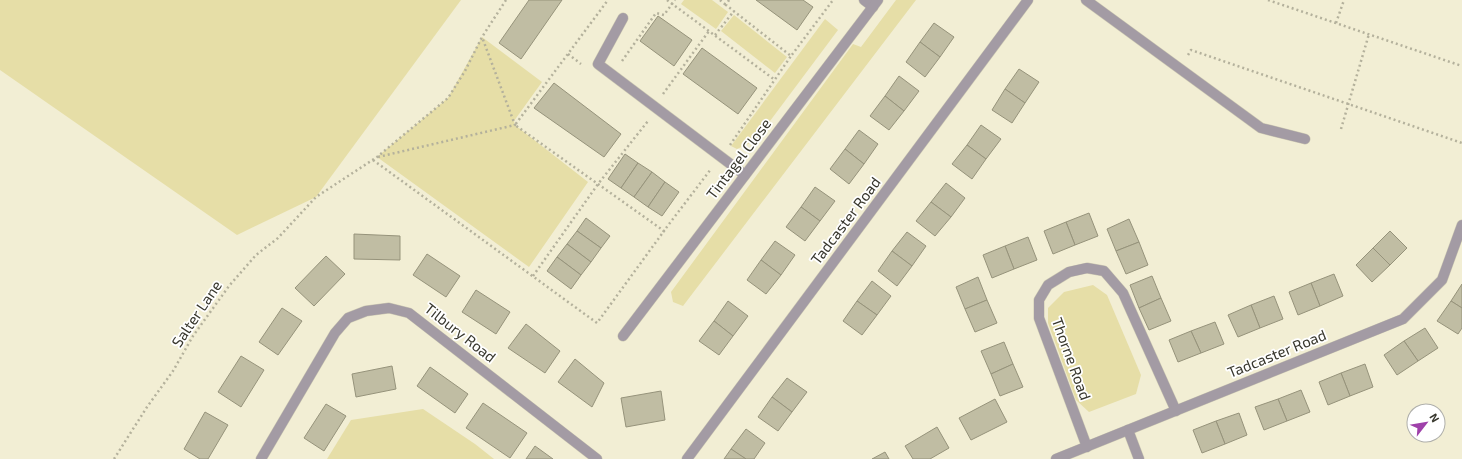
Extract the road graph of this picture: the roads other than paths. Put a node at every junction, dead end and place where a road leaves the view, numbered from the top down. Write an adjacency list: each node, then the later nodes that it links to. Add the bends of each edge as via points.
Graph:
1 (864, 0): 4 (street)
2 (1028, 0): 15 (street, Tadcaster Road)
3 (1086, 0): 6 (street, via 1261,128)
4 (876, 3): 7 (street, Tintagel Close)
5 (623, 18): 7 (street, via 598,64)
6 (1305, 139)
7 (745, 175): 9 (street, Tintagel Close)
8 (1462, 225): 10 (street, Tadcaster Road, via 1442,280 1403,319)
9 (623, 336)
10 (1176, 411): 11 (street, Tadcaster Road); 12 (street, Thorne Road, via 1123,293 1104,271 1087,268 1069,272 1048,285 1039,300 1039,318)
11 (1128, 430): 12 (street, Tadcaster Road); 17 (street)
12 (1087, 447): 16 (street, Tadcaster Road)
13 (262, 459): 14 (street, Tilbury Road, via 335,333 348,318 366,311 389,308 409,313)
14 (597, 459)
15 (687, 459)
16 (1056, 459)
17 (1140, 459)

